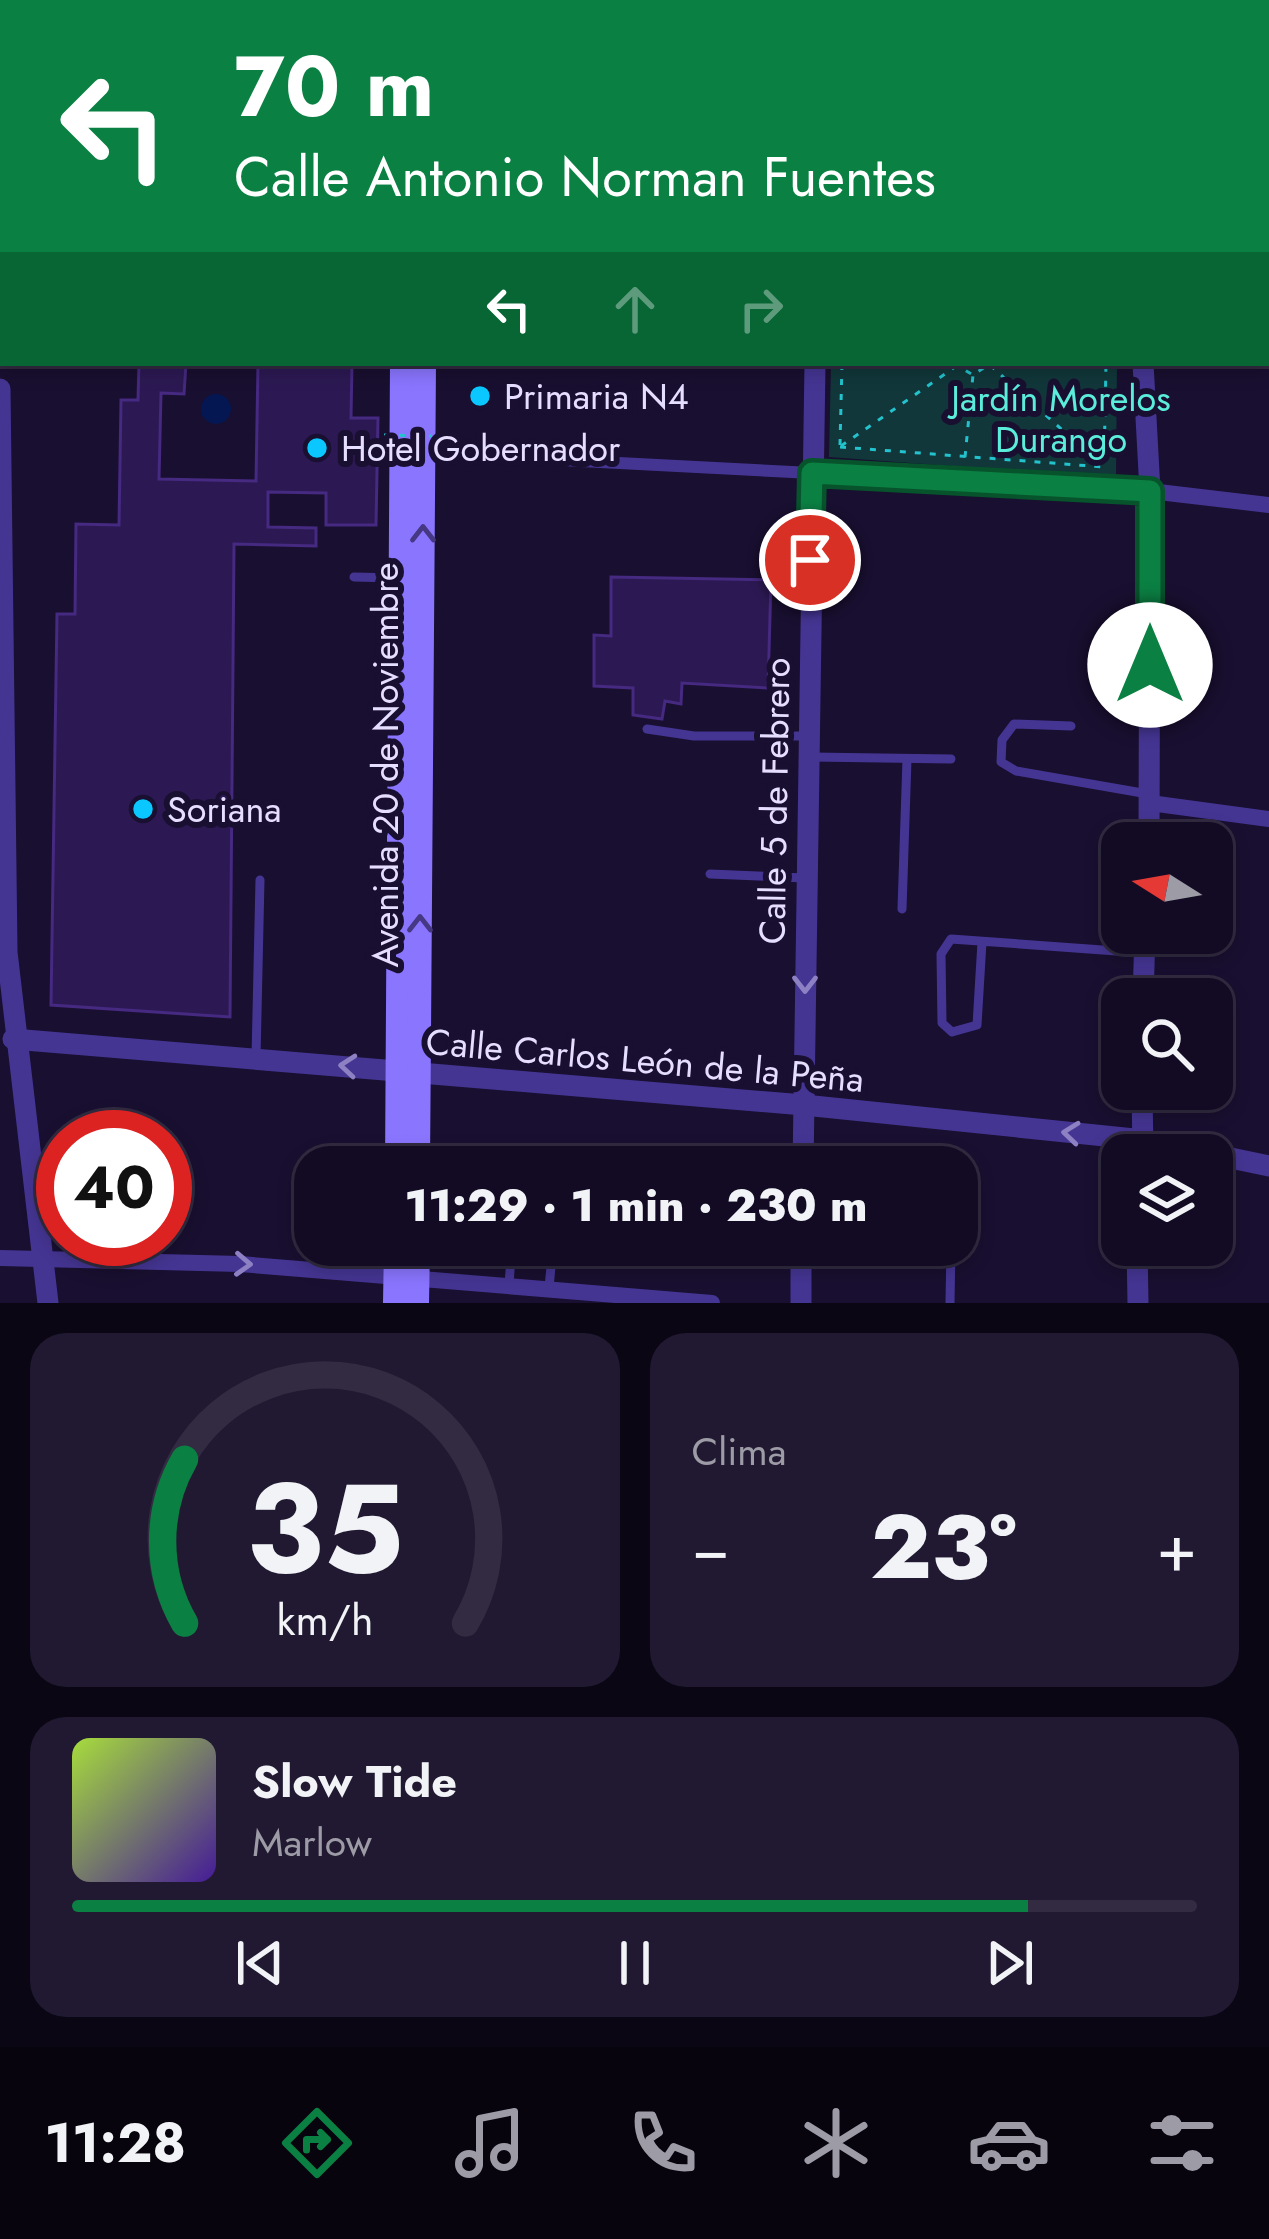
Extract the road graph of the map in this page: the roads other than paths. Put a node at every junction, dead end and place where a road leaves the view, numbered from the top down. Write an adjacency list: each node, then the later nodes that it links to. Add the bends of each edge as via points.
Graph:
1 (402, 366): 12 (main road, Avenida 20 de Noviembre)
2 (424, 366): 6 (main road, Avenida 20 de Noviembre)
3 (815, 366): 7 (street, Calle 5 de Febrero)
4 (1143, 366): 8 (street)
5 (0, 389): 10 (street)
6 (428, 444): 7 (street); 31 (main road, Avenida 20 de Noviembre, one-way to 6)
7 (812, 473): 8 (street); 15 (street, Calle 5 de Febrero)
8 (1150, 491): 9 (street); 18 (street)
9 (1269, 505)
10 (1, 576): 20 (street)
11 (354, 577): 12 (lane)
12 (401, 578): 31 (main road, Avenida 20 de Noviembre)
13 (1071, 726): 18 (lane, via 1014,724 1000,762)
14 (647, 729): 15 (lane)
15 (806, 746): 16 (lane); 23 (street, Calle 5 de Febrero)
16 (907, 758): 17 (lane); 25 (lane)
17 (950, 759)
18 (1150, 799): 19 (street); 21 (street)
19 (1269, 819)
20 (2, 820): 28 (street)
21 (1149, 822)
22 (710, 874): 23 (lane)
23 (805, 878): 32 (street, Calle 5 de Febrero, one-way to 32)
24 (260, 880): 30 (lane)
25 (902, 909)
26 (982, 942): 26 (lane, via 977,1025 952,1032 942,1023 941,954 951,939); 27 (lane)
27 (1101, 943)
28 (3, 952): 29 (street)
29 (13, 1039): 30 (street, Calle Carlos León de la Peña); 39 (street)
30 (256, 1057): 31 (street, Calle Carlos León de la Peña, one-way to 30)
31 (408, 1073): 32 (street, Calle Carlos León de la Peña); 34 (main road, Avenida 20 de Noviembre); 35 (main road, Avenida 20 de Noviembre)
32 (804, 1105): 33 (street, Calle Carlos León de la Peña, one-way to 32); 36 (street, Calle 5 de Febrero)
33 (1101, 1143)
34 (399, 1146)
35 (416, 1146)
36 (803, 1146)
37 (1233, 1161): 38 (street, Calle Carlos León de la Peña)
38 (1269, 1166)
39 (36, 1213)
40 (0, 1258): 41 (street)
41 (36, 1258)
42 (192, 1265): 50 (street, one-way to 50)
43 (43, 1266): 53 (street)
44 (403, 1266): 50 (main road)
45 (410, 1266): 50 (main road)
46 (510, 1266): 51 (lane)
47 (801, 1266): 57 (street)
48 (951, 1266): 58 (lane)
49 (1137, 1266): 59 (street)
50 (406, 1275): 51 (street); 54 (main road); 55 (main road)
51 (508, 1284): 52 (street)
52 (553, 1293): 56 (street)
53 (48, 1303)
54 (395, 1303)
55 (417, 1303)
56 (712, 1303)
57 (800, 1303)
58 (950, 1303)
59 (1138, 1303)

